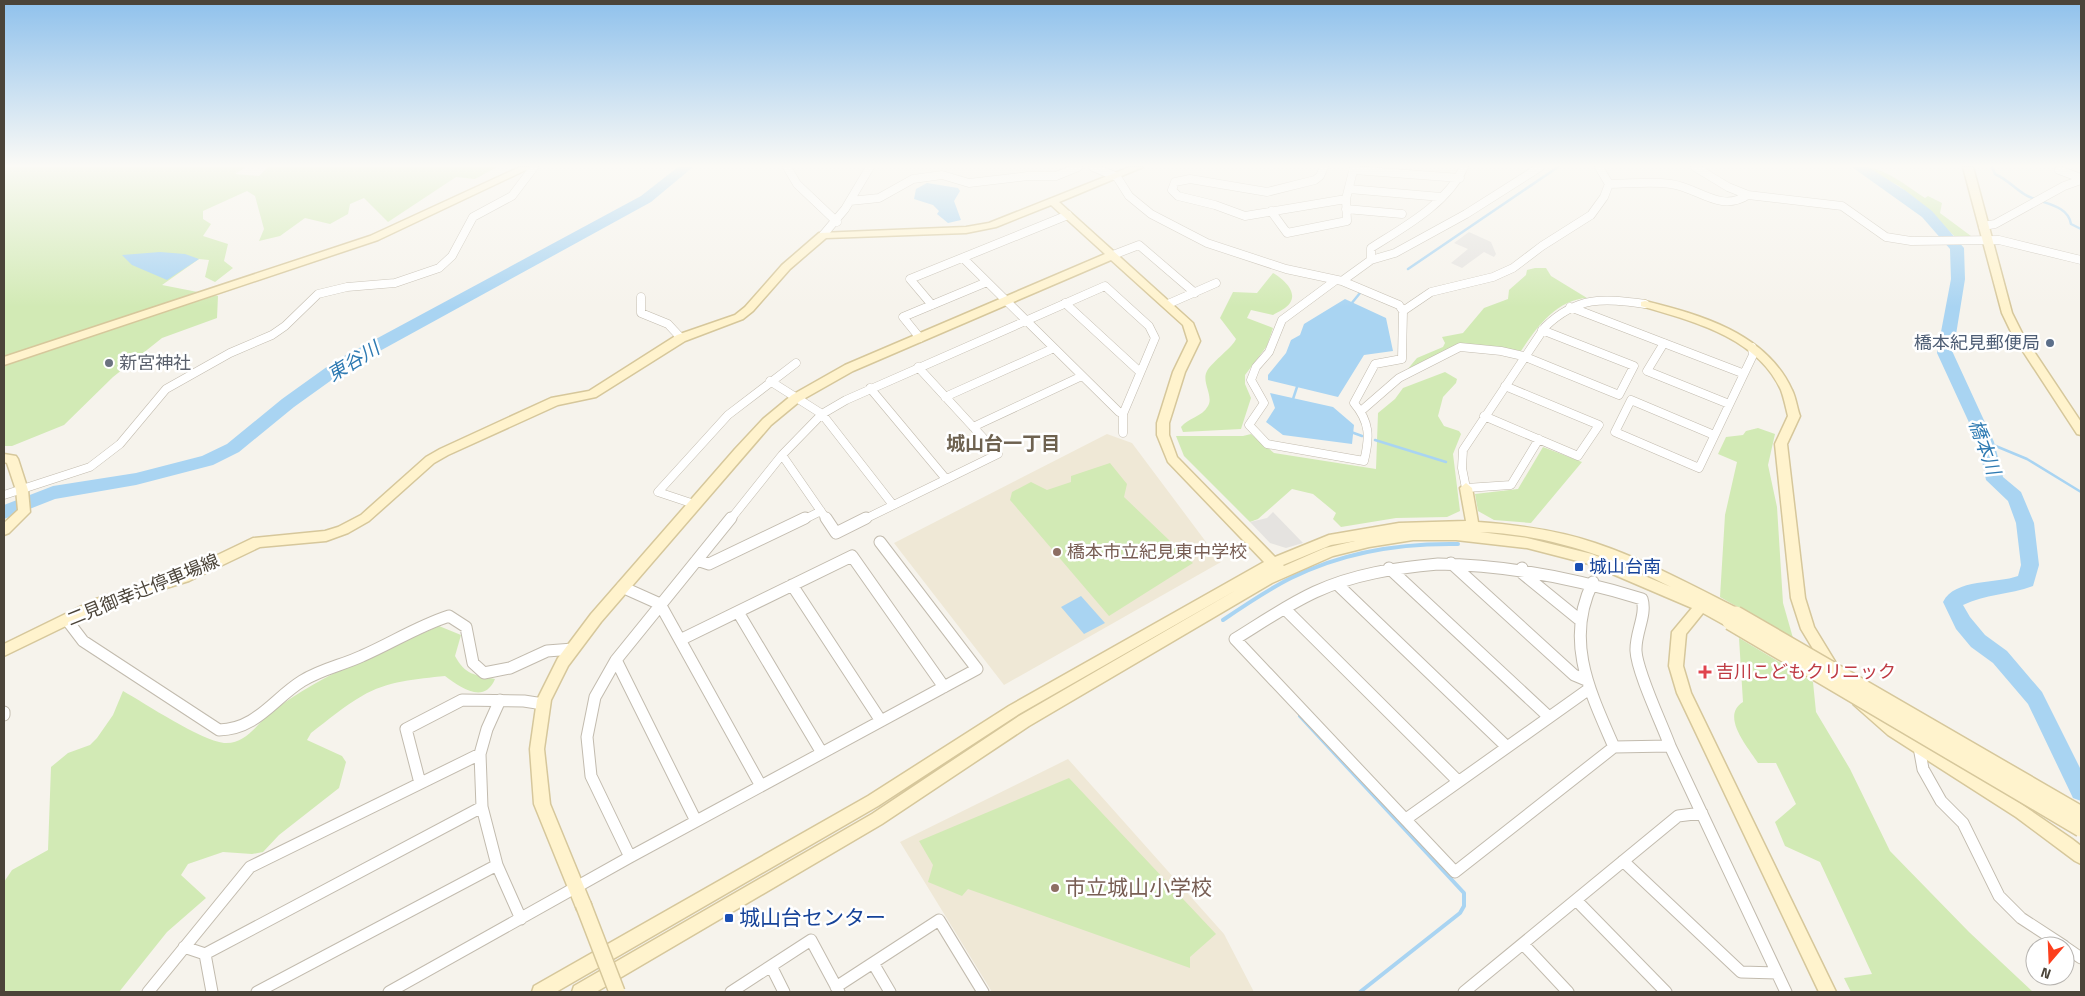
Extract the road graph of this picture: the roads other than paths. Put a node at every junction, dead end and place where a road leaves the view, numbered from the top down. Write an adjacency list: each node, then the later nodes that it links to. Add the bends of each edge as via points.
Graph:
1 (427, 213): 48 (street, via 374,238)
2 (481, 213): 73 (street, via 466,226 452,256 439,268 395,283 347,286 318,294 272,335 230,353 166,389 120,444 102,460)
3 (827, 213): 20 (street)
4 (842, 213): 20 (street)
5 (1023, 213): 22 (street, via 966,230)
6 (1149, 213): 28 (street, via 1194,237 1258,261)
7 (1238, 213): 8 (street, via 1245,216)
8 (1258, 213)
9 (1272, 213): 10 (street, via 1287,233 1347,221)
10 (1346, 213)
11 (1397, 213): 18 (street)
12 (1421, 213): 26 (street, via 1371,248)
13 (1467, 213): 26 (street, via 1403,249)
14 (1592, 213): 39 (street, via 1571,231 1541,246 1517,267 1488,279 1429,292)
15 (1855, 213): 23 (street, via 1886,237 1911,241)
16 (1980, 213): 21 (street)
17 (2016, 213): 21 (street)
18 (1402, 214)
19 (1068, 215): 24 (street); 25 (street)
20 (836, 222): 22 (street)
21 (1983, 226): 23 (street)
22 (823, 235): 42 (street, 二見御幸辻停車場線, via 786,267 749,310 739,317)
23 (1981, 239): 27 (street, via 2014,243); 65 (street, via 2018,336)
24 (1113, 255): 31 (street, via 1140,245); 33 (street); 35 (street)
25 (962, 258): 29 (street); 37 (street, via 910,279)
26 (1371, 260): 28 (street)
27 (2081, 260)
28 (1339, 280): 39 (street, via 1399,305); 60 (street, via 1282,320 1270,352 1256,367 1251,380 1264,404 1249,425 1267,444 1364,461 1371,429)
29 (987, 282): 33 (street); 37 (street)
30 (1216, 284): 31 (street)
31 (1195, 293): 35 (street)
32 (641, 297): 42 (street, via 641,313 668,324)
33 (1007, 302): 40 (street); 43 (street)
34 (1065, 303): 40 (street); 51 (street); 51 (street, via 1105,286 1149,326 1155,338)
35 (1168, 304): 83 (street, via 1188,323 1194,341 1163,423 1163,435 1172,459)
36 (1645, 304): 38 (street, via 1602,299); 45 (street, via 1725,331)
37 (932, 305): 43 (street, via 903,317)
38 (1570, 307): 41 (street, via 1556,314); 44 (street)
39 (1403, 311): 60 (street, via 1402,359 1375,364 1354,403)
40 (1025, 320): 46 (street); 50 (street)
41 (1542, 330): 47 (street); 47 (street, via 1634,366 1619,395)
42 (682, 338): 95 (street, 二見御幸辻停車場線, via 592,394 556,401 444,452 430,460 365,518 343,530 326,536 258,542 184,577 122,595)
43 (920, 338): 58 (street, via 848,368)
44 (1664, 344): 52 (street); 59 (street, via 1647,371)
45 (1752, 347): 52 (street, via 1753,356); 108 (street, via 1770,362 1786,384 1792,399 1794,416 1781,444 1798,598 1808,629 1840,680 1872,715)
46 (1054, 348): 53 (street); 57 (street)
47 (1523, 356): 55 (street); 60 (street, via 1460,348 1399,378)
48 (4, 361)
49 (796, 363): 54 (street)
50 (918, 367): 56 (street); 57 (street)
51 (1140, 372): 66 (street, via 1123,414)
52 (1742, 373): 59 (street)
53 (1082, 376): 61 (street); 64 (street)
54 (770, 381): 58 (street); 75 (street, via 728,415 658,492)
55 (1505, 386): 63 (street); 68 (street, via 1598,425 1578,456)
56 (870, 388): 62 (street); 71 (street)
57 (945, 397): 64 (street)
58 (796, 398): 62 (street); 75 (street, via 767,422)
59 (1729, 404): 67 (street)
60 (1361, 411)
61 (1118, 412)
62 (822, 414): 69 (street); 76 (street)
63 (1484, 416): 68 (street); 72 (street, via 1463,450)
64 (974, 427): 71 (street, via 998,454)
65 (2081, 432)
66 (1122, 433)
67 (1714, 435): 67 (street, via 1631,400 1615,432 1699,468)
68 (1539, 439): 72 (street, via 1511,484)
69 (782, 455): 77 (street); 81 (street)
70 (4, 458): 73 (street, via 12,459)
71 (946, 479): 76 (street)
72 (1466, 488): 79 (street)
73 (22, 490): 74 (street); 78 (street, via 24,512)
74 (4, 495)
75 (694, 504): 89 (street)
76 (893, 505): 77 (street, via 836,533)
77 (820, 511): 81 (street, via 709,564)
78 (4, 530)
79 (1474, 532): 83 (street, via 1369,542); 90 (street, via 1592,559)
80 (880, 542): 102 (street, via 976,669)
81 (697, 560): 91 (street)
82 (1451, 563): 84 (street); 85 (street); 101 (street)
83 (1277, 568): 142 (street, via 1014,710 873,801); 143 (street, via 1024,722 877,819)
84 (1388, 568): 87 (street); 105 (street)
85 (1522, 568): 86 (street); 96 (street, via 1522,573)
86 (1593, 582): 96 (street, via 1582,607); 107 (street, via 1642,599 1645,609 1638,628 1636,653)
87 (1337, 584): 92 (street); 109 (street)
88 (792, 585): 93 (street); 102 (street, via 852,556); 106 (street)
89 (622, 587): 91 (street); 98 (street)
90 (1705, 602): 94 (street); 152 (street, via 1679,632 1676,666 1684,693)
91 (660, 604): 97 (street); 100 (street)
92 (1284, 609): 113 (street); 119 (street, via 1235,639)
93 (738, 612): 97 (street); 111 (street)
94 (1733, 618): 118 (street, bridge); 121 (street, bridge)
95 (67, 620): 98 (street, via 83,641 219,730 232,731 249,725 303,681 449,616 466,628 474,663 484,673 515,668 545,652); 99 (street, 二見御幸辻停車場線)
96 (1580, 621): 101 (street)
97 (680, 640): 115 (street)
98 (573, 649): 104 (street, via 563,662)
99 (4, 650)
100 (616, 660): 120 (street); 123 (street, via 595,697 587,737 591,776)
101 (1587, 684): 105 (street); 110 (street)
102 (944, 687): 106 (street)
103 (500, 700): 104 (street); 112 (street); 114 (street, via 462,700 406,729)
104 (543, 704): 126 (street, via 537,749 542,804)
105 (1549, 717): 109 (street)
106 (881, 721): 111 (street)
107 (1670, 746): 110 (street); 117 (street)
108 (1918, 746): 122 (street, via 2014,806); 129 (street, via 1923,769 1930,782 1941,801 1963,823 1999,896 2021,918)
109 (1507, 747): 113 (street)
110 (1614, 747): 119 (street, via 1455,872)
111 (822, 753): 115 (street)
112 (480, 754): 114 (street); 116 (street)
113 (1458, 782): 119 (street)
114 (420, 784): 131 (street, via 250,867)
115 (760, 786): 120 (street)
116 (482, 807): 125 (street); 132 (street)
117 (1702, 813): 124 (street, via 1678,816); 135 (street)
118 (2081, 814)
119 (1406, 819)
120 (696, 821): 123 (street)
121 (2081, 828)
122 (2081, 856)
123 (630, 857): 126 (street)
124 (1623, 861): 127 (street); 135 (street, via 1740,972)
125 (497, 866): 128 (street); 140 (street)
126 (577, 888): 128 (street); 144 (street, bridge)
127 (1576, 900): 130 (street); 150 (street)
128 (521, 918): 141 (street)
129 (2049, 936)
130 (1523, 944): 137 (street); 149 (street)
131 (184, 947): 132 (street); 138 (street)
132 (205, 954): 139 (street)
133 (874, 963): 136 (street); 147 (street); 148 (street, via 939,920)
134 (771, 966): 136 (street, via 811,940); 145 (street); 146 (street)
135 (1777, 973): 151 (street)
136 (837, 989)
137 (1467, 991)
138 (148, 992)
139 (212, 992)
140 (257, 992)
141 (388, 992)
142 (540, 992)
143 (580, 992)
144 (617, 992)
145 (730, 992)
146 (784, 992)
147 (890, 992)
148 (983, 992)
149 (1568, 992)
150 (1666, 992)
151 (1786, 992)
152 (1828, 992)

